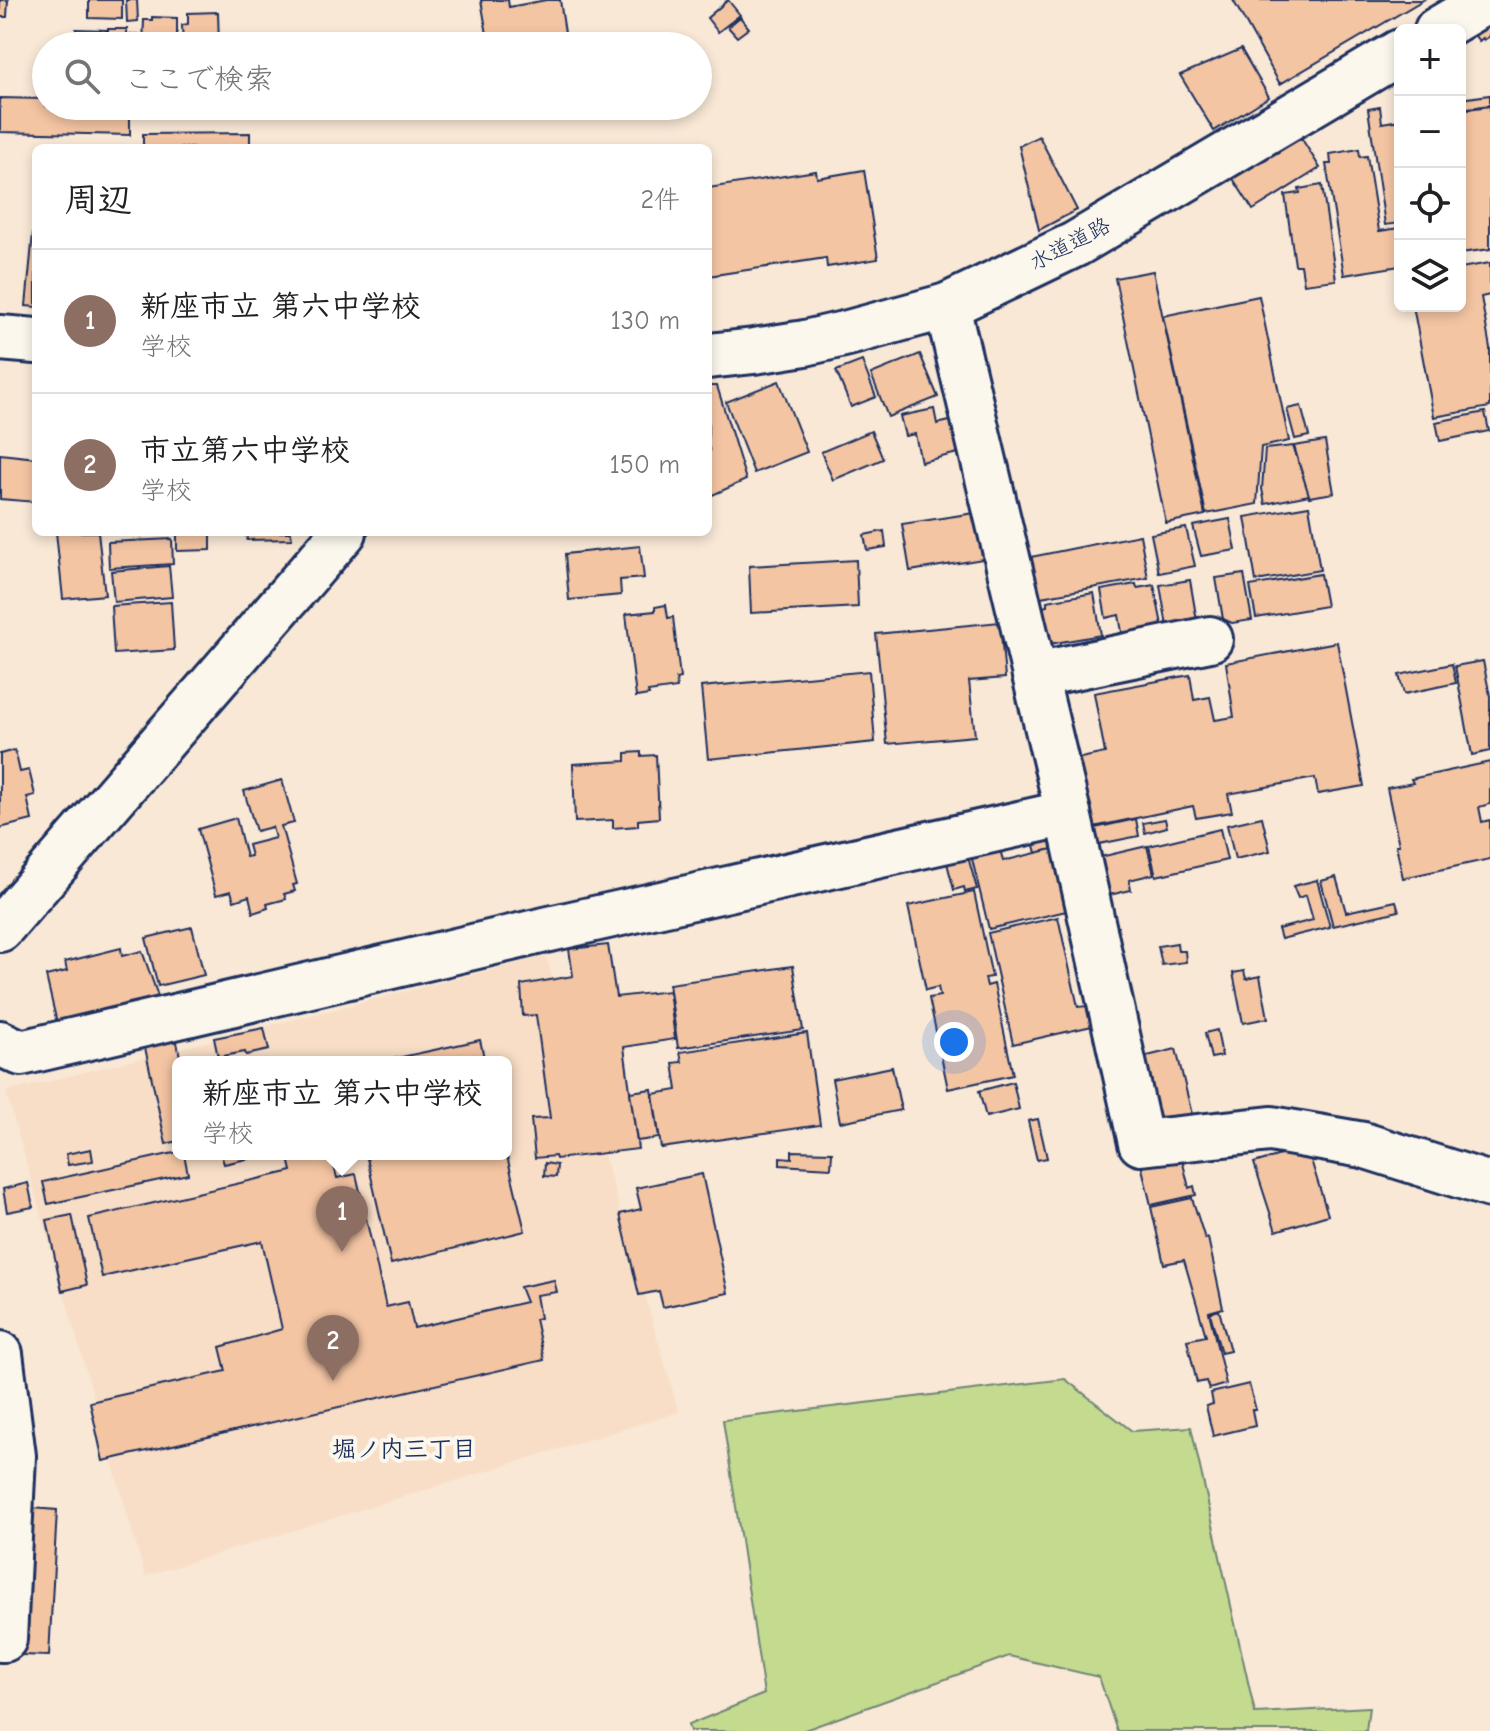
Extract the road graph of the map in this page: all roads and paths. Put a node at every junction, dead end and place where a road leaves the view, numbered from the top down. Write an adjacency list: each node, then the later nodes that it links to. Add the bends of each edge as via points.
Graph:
1 (1488, 0): 2 (street)
2 (1447, 24)
3 (1394, 56): 4 (street, 水道道路, via 1076,244)
4 (947, 306): 7 (street, 水道道路, via 805,343); 10 (street)
5 (0, 338): 6 (street)
6 (32, 341)
7 (712, 356)
8 (341, 536): 12 (street)
9 (1210, 639): 10 (street)
10 (1035, 675): 11 (street)
11 (1068, 813): 13 (street, via 21,1053); 14 (street, via 1141,1143 1271,1129 1363,1145)
12 (0, 929)
13 (0, 1043)
14 (1490, 1185)
15 (0, 1354): 16 (street, via 13,1456)
16 (0, 1639)

